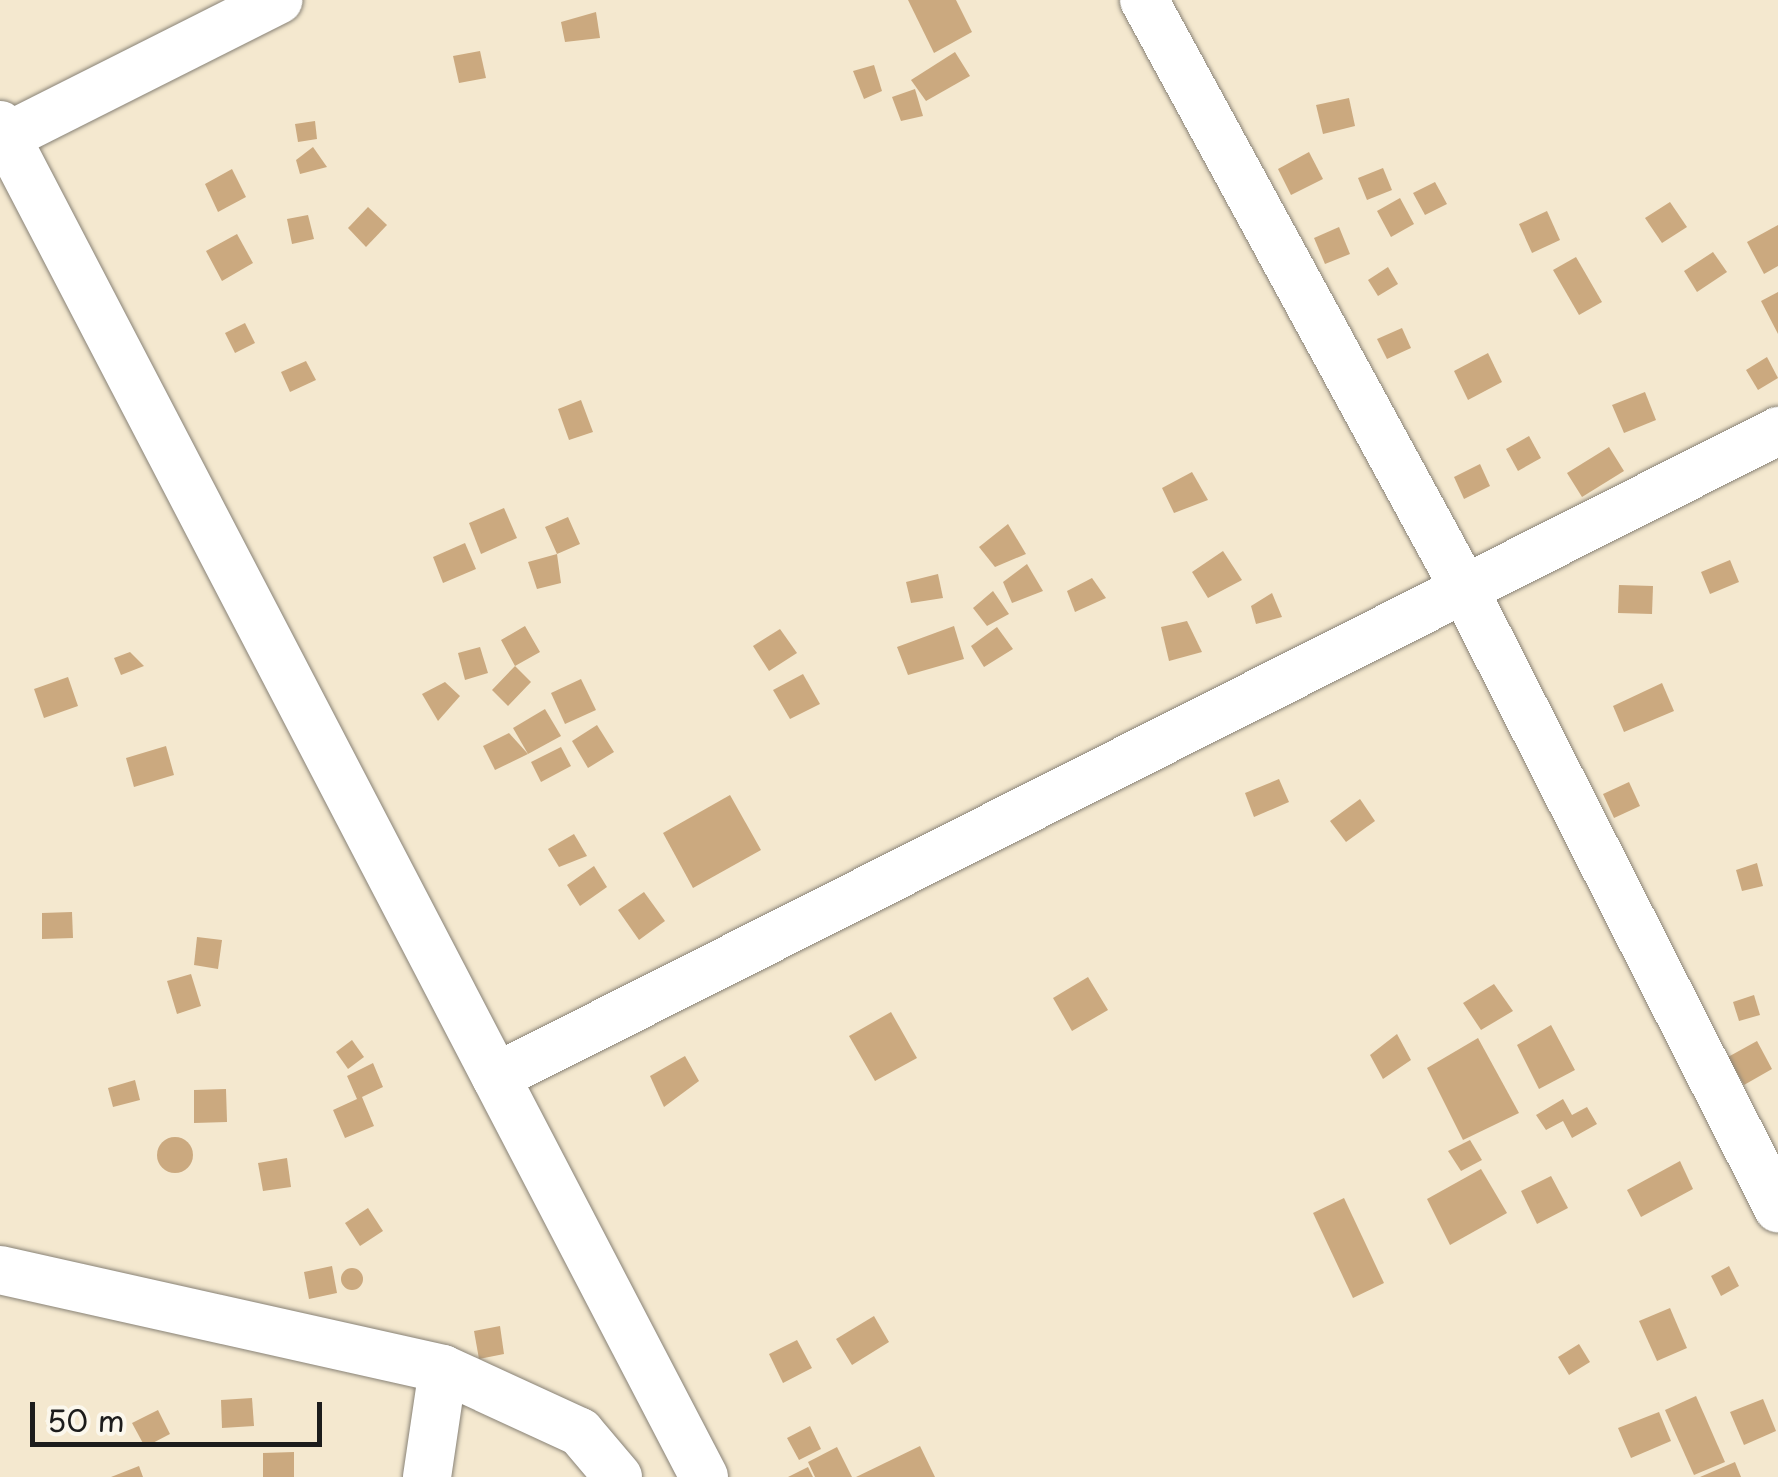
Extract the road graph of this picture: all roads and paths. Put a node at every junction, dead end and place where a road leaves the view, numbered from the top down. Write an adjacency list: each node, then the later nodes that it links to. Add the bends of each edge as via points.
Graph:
1 (278, 0): 3 (street)
2 (1144, 0): 5 (street)
3 (2, 131): 6 (street)
4 (1778, 431): 5 (street)
5 (1462, 590): 6 (street); 7 (street)
6 (496, 1078): 12 (street)
7 (1778, 1208)
8 (0, 1270): 9 (street)
9 (443, 1369): 10 (street); 11 (street, via 580,1432)
10 (428, 1477)
11 (618, 1477)
12 (704, 1477)

